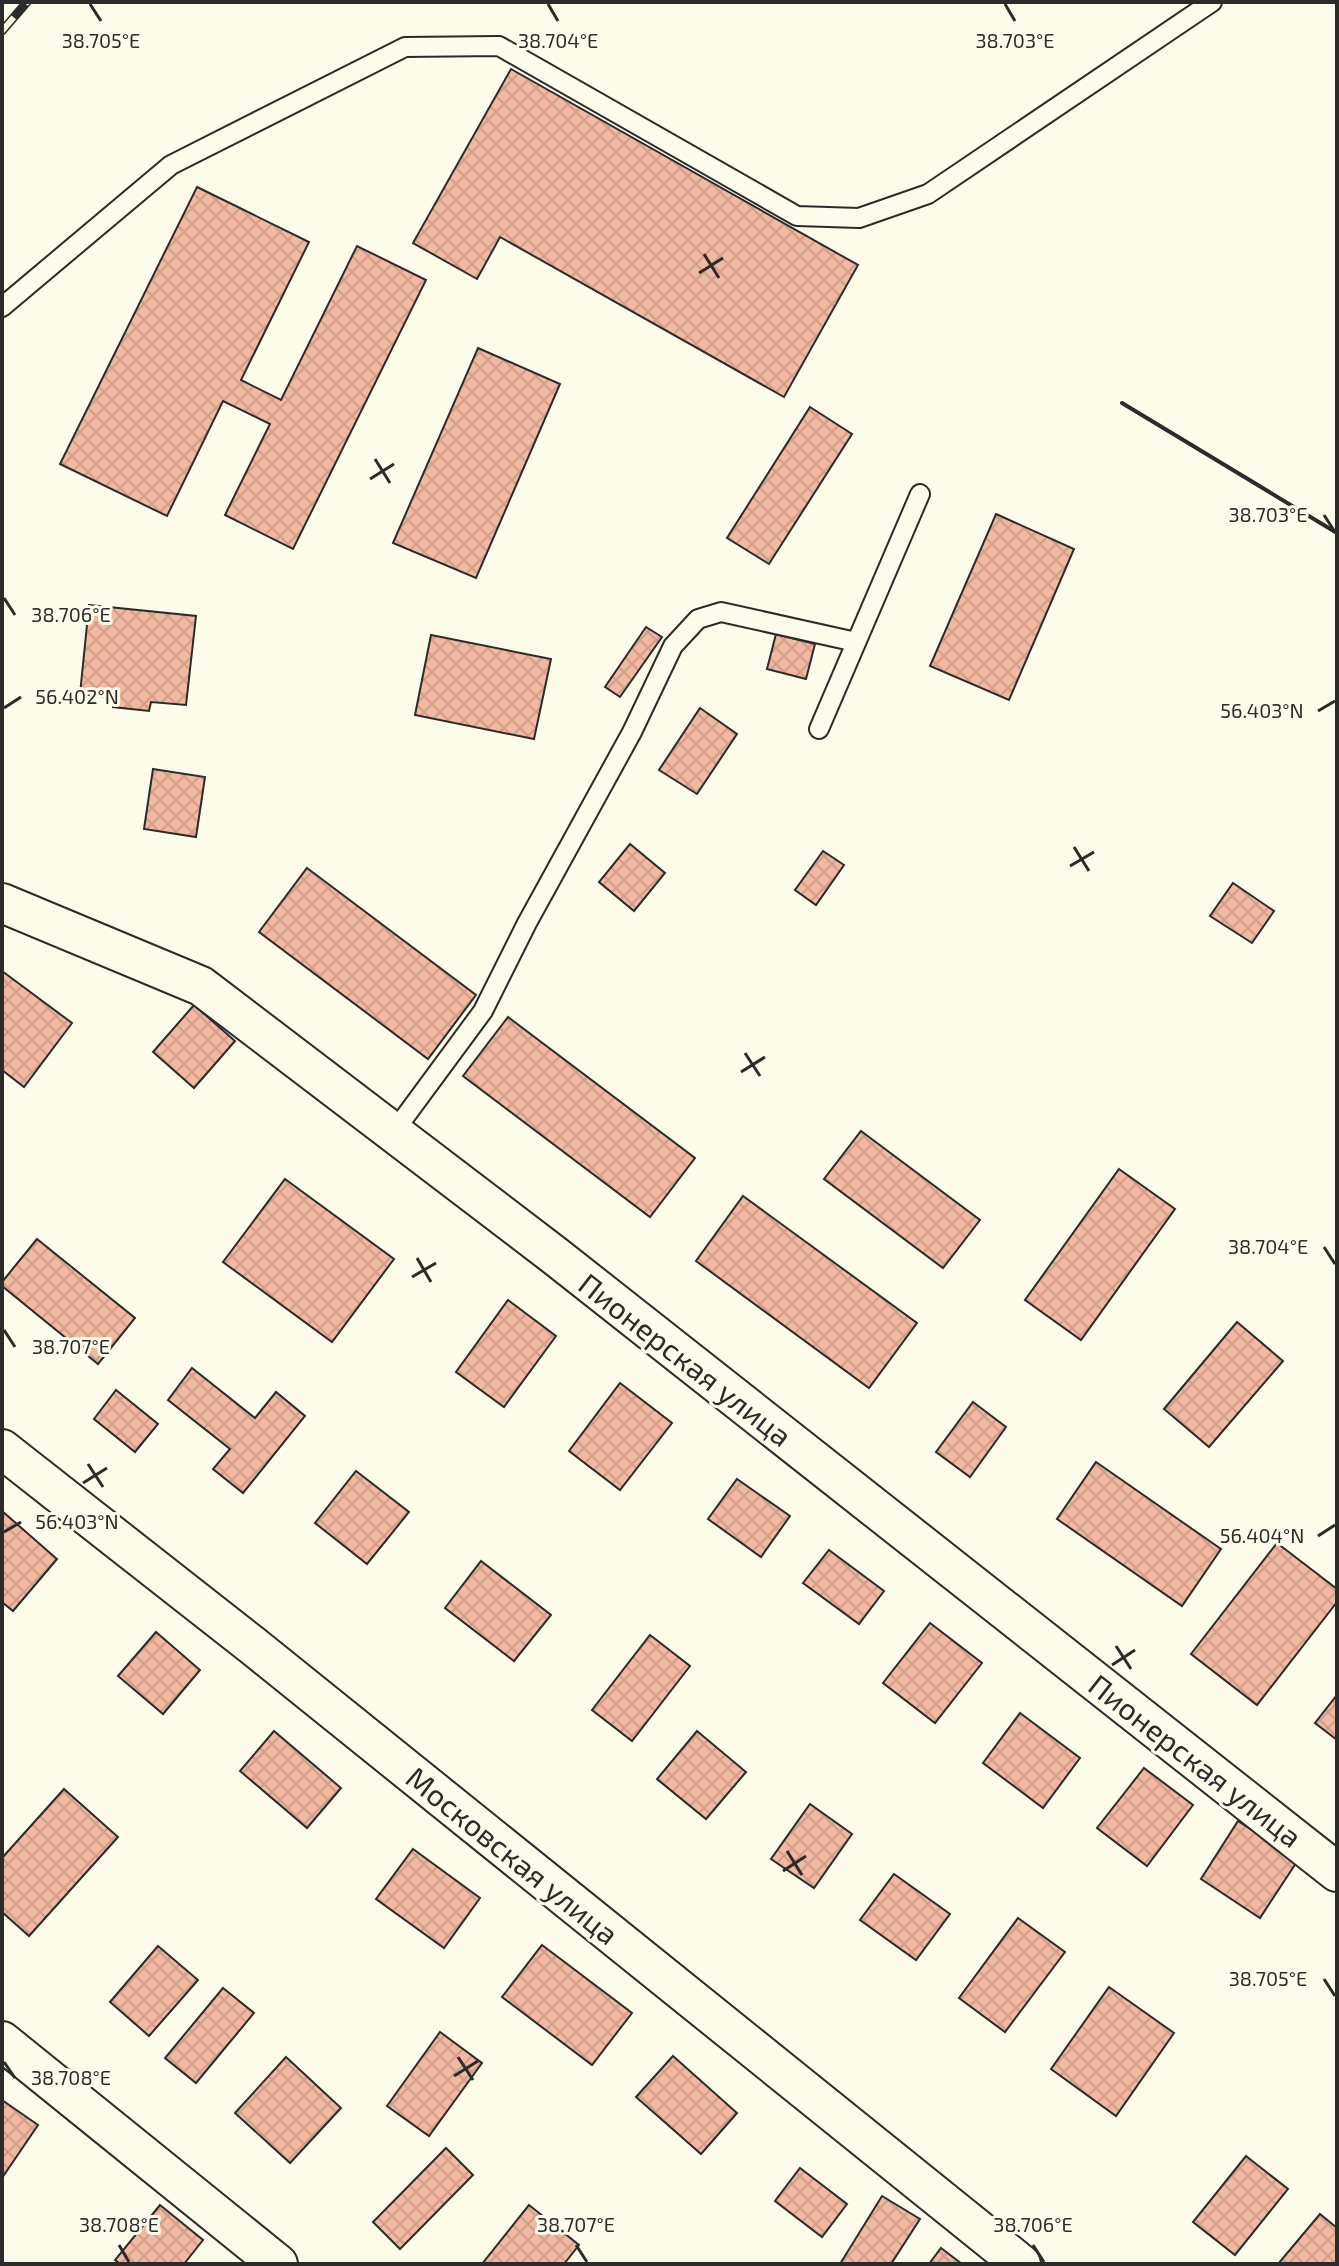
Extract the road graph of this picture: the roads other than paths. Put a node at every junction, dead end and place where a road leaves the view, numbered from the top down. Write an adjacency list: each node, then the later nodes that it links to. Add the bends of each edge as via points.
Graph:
1 (1212, 2): 2 (lane, via 928,194 859,218 797,216 499,46 405,47 171,165)
2 (2, 307)
3 (920, 494): 4 (lane)
4 (856, 642): 5 (lane); 7 (lane, via 721,612 698,619 673,646 483,1011)
5 (819, 729)
6 (2, 903): 7 (street, Пионерская улица, via 201,986)
7 (393, 1133): 9 (street, Пионерская улица)
8 (2, 1449): 12 (street, Московская улица)
9 (1337, 1872)
10 (2, 2041): 11 (street)
11 (278, 2264)
12 (1021, 2264)

